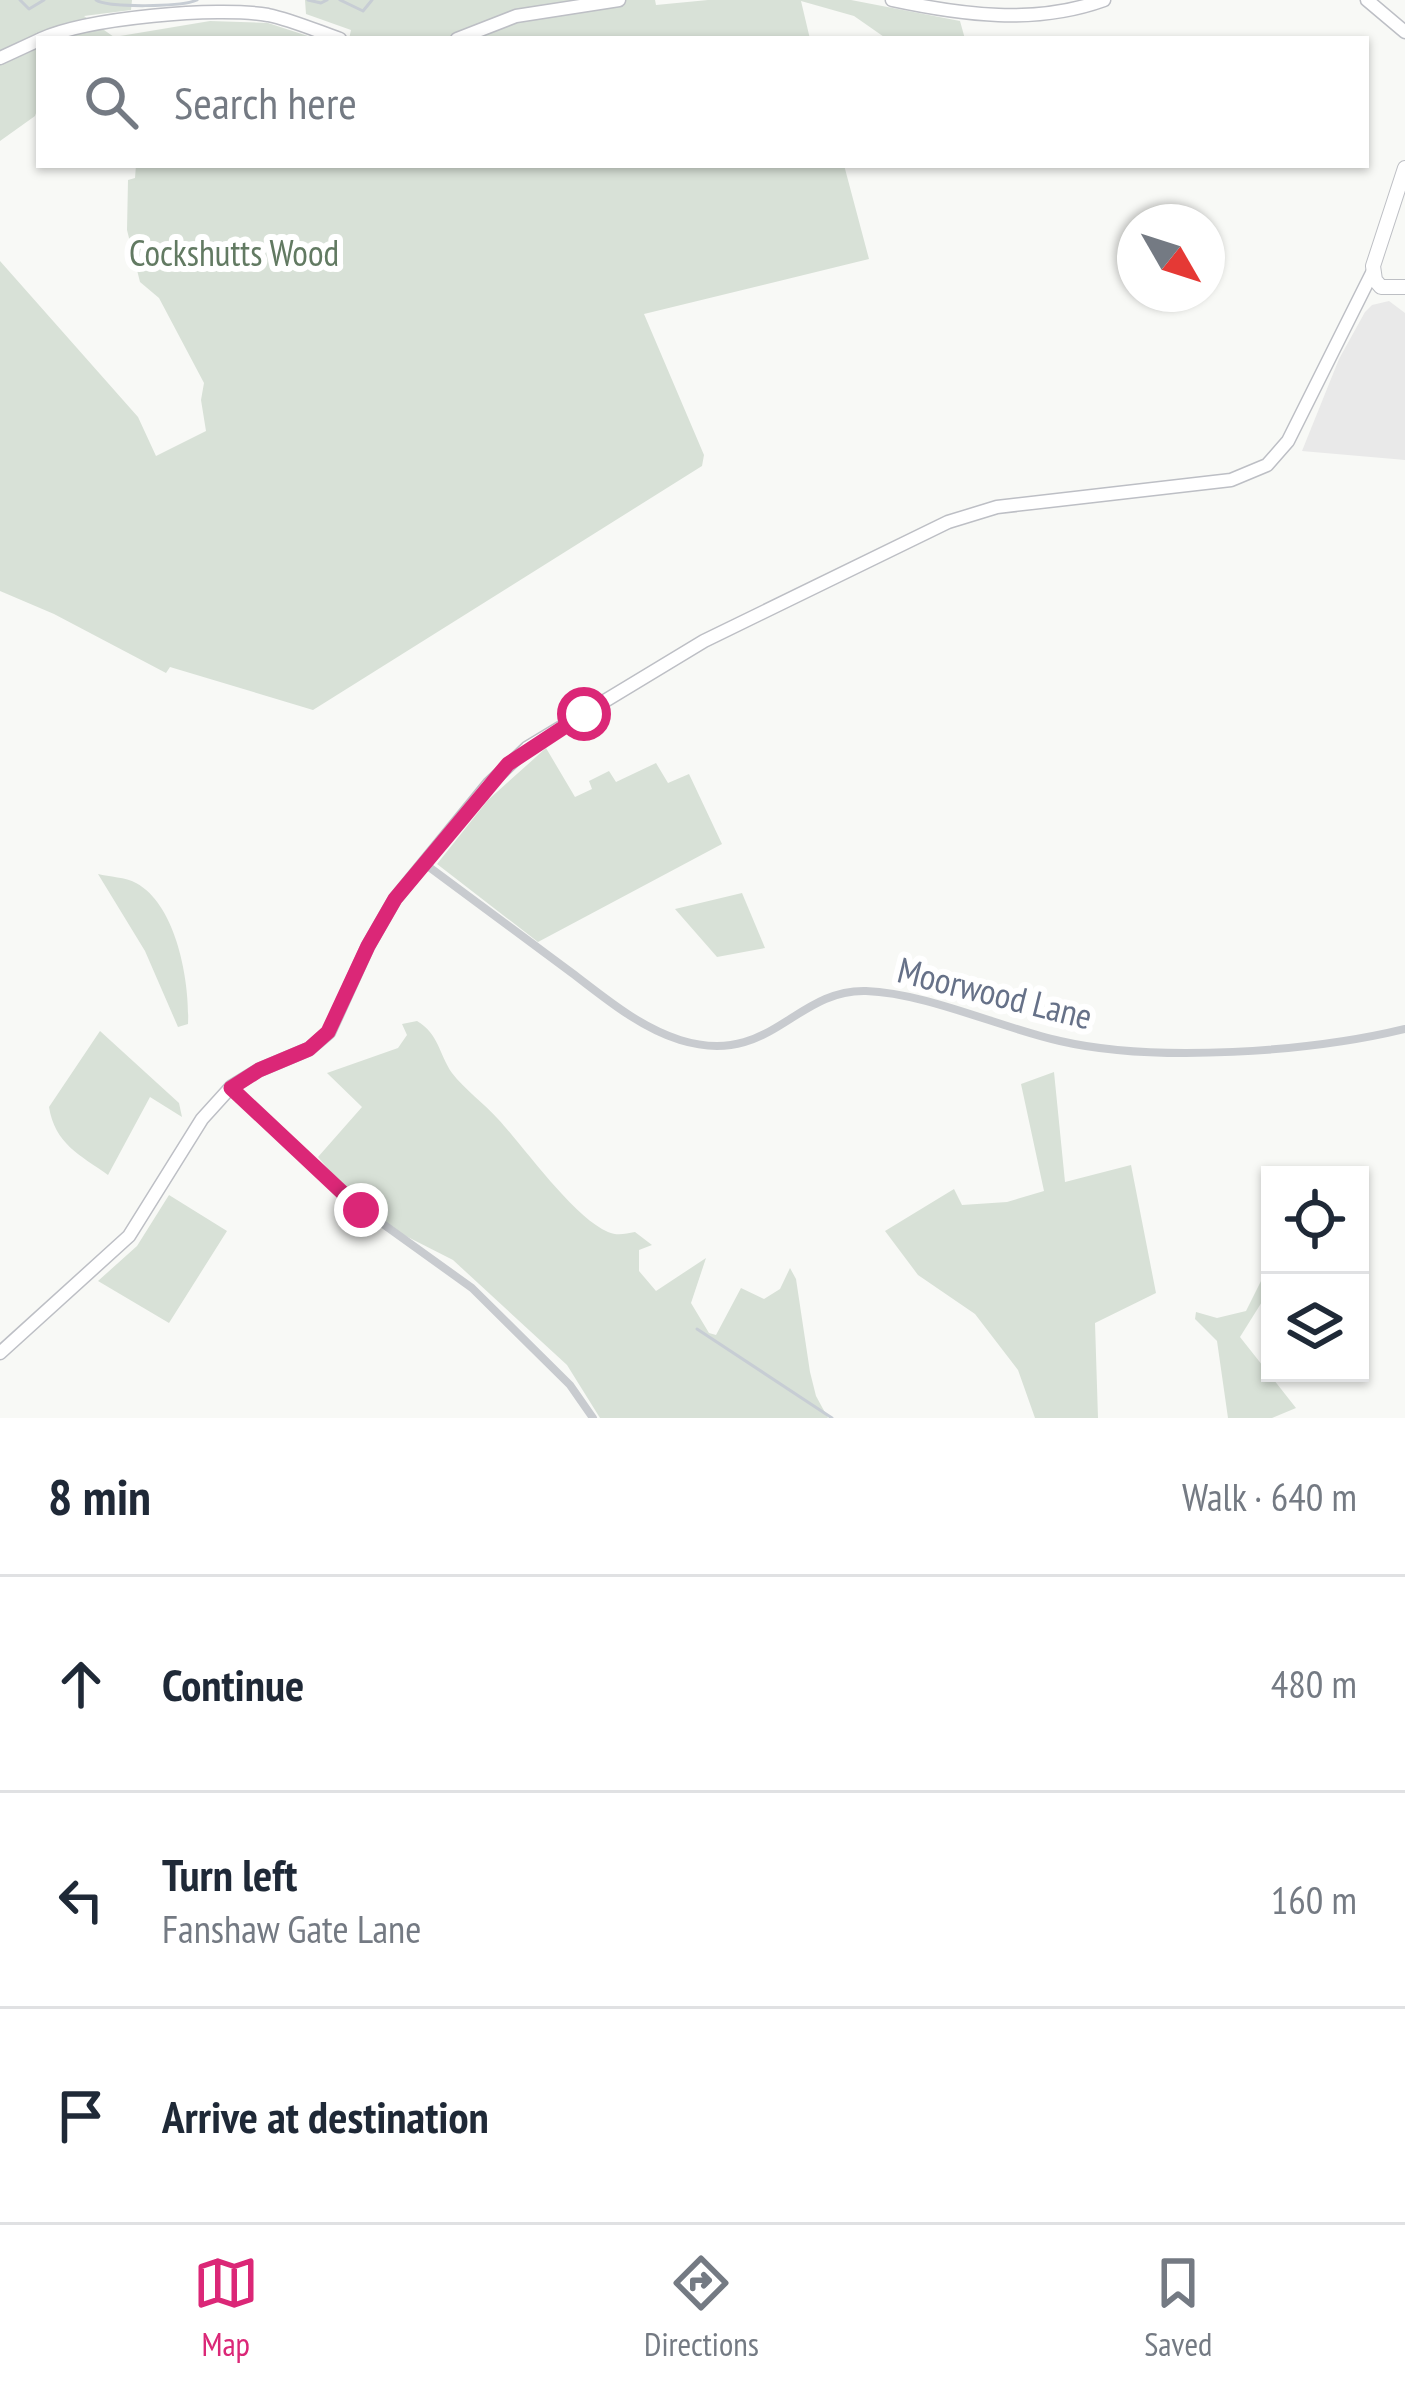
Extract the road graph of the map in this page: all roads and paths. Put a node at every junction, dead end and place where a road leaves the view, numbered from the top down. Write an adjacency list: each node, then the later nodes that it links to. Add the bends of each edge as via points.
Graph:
1 (619, 0): 8 (main road, via 517,16)
2 (892, 0): 3 (main road, via 983,15 1051,13)
3 (1104, 0)
4 (1367, 0): 5 (main road)
5 (1405, 32)
6 (54, 36): 7 (main road, via 105,22 217,14 266,15)
7 (331, 36)
8 (466, 36)
9 (36, 42): 10 (main road)
10 (0, 58)
11 (1405, 168): 12 (main road)
12 (1373, 271): 14 (main road); 16 (main road)
13 (1405, 287): 14 (main road)
14 (1386, 290): 15 (main road); 16 (main road)
15 (1405, 303)
16 (1357, 305): 17 (main road, via 1295,429 1262,468 1212,484 989,509 903,542 704,641 538,741 489,784)
17 (425, 864): 18 (street, Moorwood Lane, via 618,1007 699,1045 761,1038 820,1000 855,991 1107,1048 1245,1049); 19 (main road, via 381,920 328,1032)
18 (1405, 1029)
19 (231, 1088): 20 (main road, via 202,1119 129,1236); 21 (street, via 337,1191 472,1288 570,1384)
20 (0, 1353)
21 (593, 1418)

